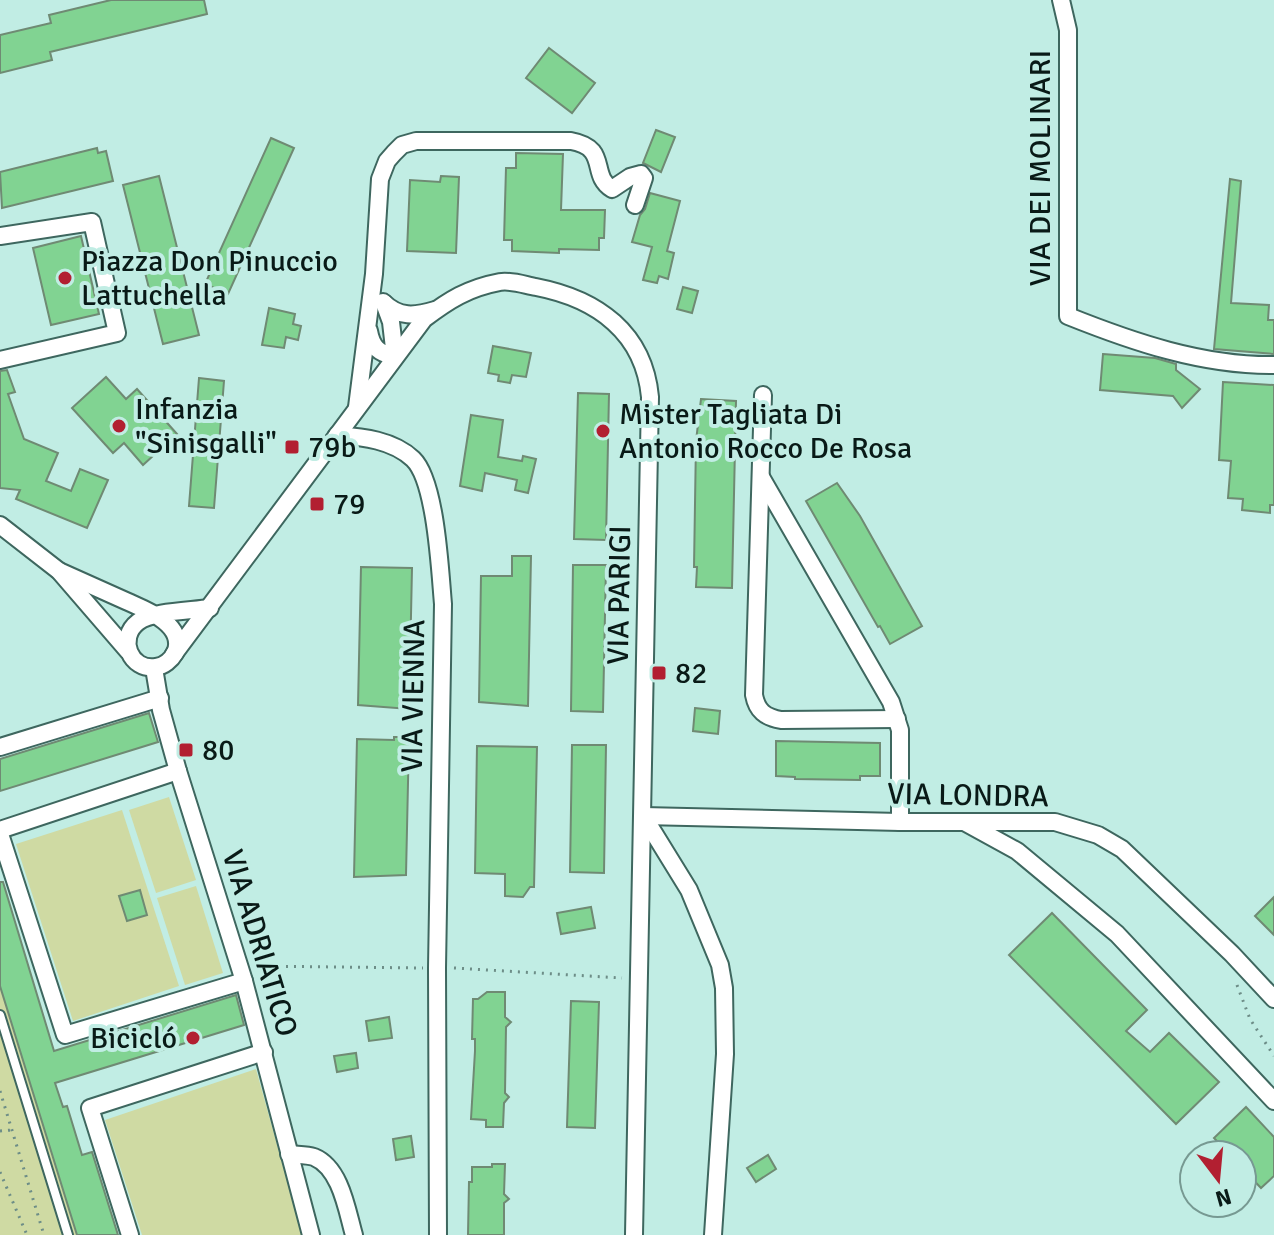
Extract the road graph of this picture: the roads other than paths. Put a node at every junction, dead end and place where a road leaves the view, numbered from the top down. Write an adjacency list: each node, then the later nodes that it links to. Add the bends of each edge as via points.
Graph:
1 (1061, 0): 10 (street, VIA DEI MOLINARI, via 1068,30 1068,316 1131,341 1209,359)
2 (635, 205): 4 (street, via 641,174 612,189 585,143 416,141 394,153 380,179)
3 (0, 236): 9 (street, via 92,222 117,333)
4 (374, 274): 5 (street); 7 (street)
5 (384, 303): 6 (street, via 404,315); 8 (street)
6 (437, 309): 8 (street, VIA PARIGI); 26 (street, VIA PARIGI, via 457,294 503,281 553,290 615,322 638,349 650,397)
7 (367, 317): 8 (street, via 374,347); 12 (street)
8 (395, 357): 12 (street, VIA PARIGI)
9 (0, 360)
10 (1274, 365)
11 (763, 395): 14 (street)
12 (357, 408): 13 (street, VIA PARIGI)
13 (337, 435): 17 (street); 40 (street, VIA VIENNA, via 395,446 414,460 424,477 439,550 443,604)
14 (761, 476): 23 (street); 23 (street, via 756,705 767,718 781,720)
15 (0, 525): 16 (street)
16 (59, 571): 18 (street); 19 (street)
17 (210, 608): 18 (street); 20 (street)
18 (157, 616): 19 (street, via 133,627); 20 (street, via 176,634)
19 (128, 651): 21 (street, via 138,664)
20 (174, 654): 21 (street)
21 (154, 668): 22 (street, VIA ADRIATICO)
22 (160, 698): 24 (street); 25 (street, VIA ADRIATICO)
23 (897, 719): 28 (street)
24 (0, 747)
25 (178, 771): 29 (street); 30 (street, VIA ADRIATICO)
26 (643, 816): 28 (street, VIA LONDRA); 41 (street, VIA PARIGI); 42 (street, via 689,890 724,988)
27 (961, 821): 28 (street, VIA LONDRA); 31 (street, VIA LONDRA, via 1055,822 1098,835 1146,870); 34 (street, via 1017,851 1117,934)
28 (900, 822)
29 (0, 832): 30 (street, via 65,1035)
30 (248, 974): 33 (street, VIA ADRIATICO)
31 (1274, 999)
32 (0, 1015): 36 (lane)
33 (264, 1052): 35 (street, VIA ADRIATICO); 37 (street, via 90,1108)
34 (1274, 1101)
35 (289, 1154): 38 (street, VIA ADRIATICO); 39 (street, via 315,1158 329,1167)
36 (68, 1235)
37 (130, 1235)
38 (311, 1235)
39 (354, 1235)
40 (438, 1235)
41 (634, 1235)
42 (713, 1235)

